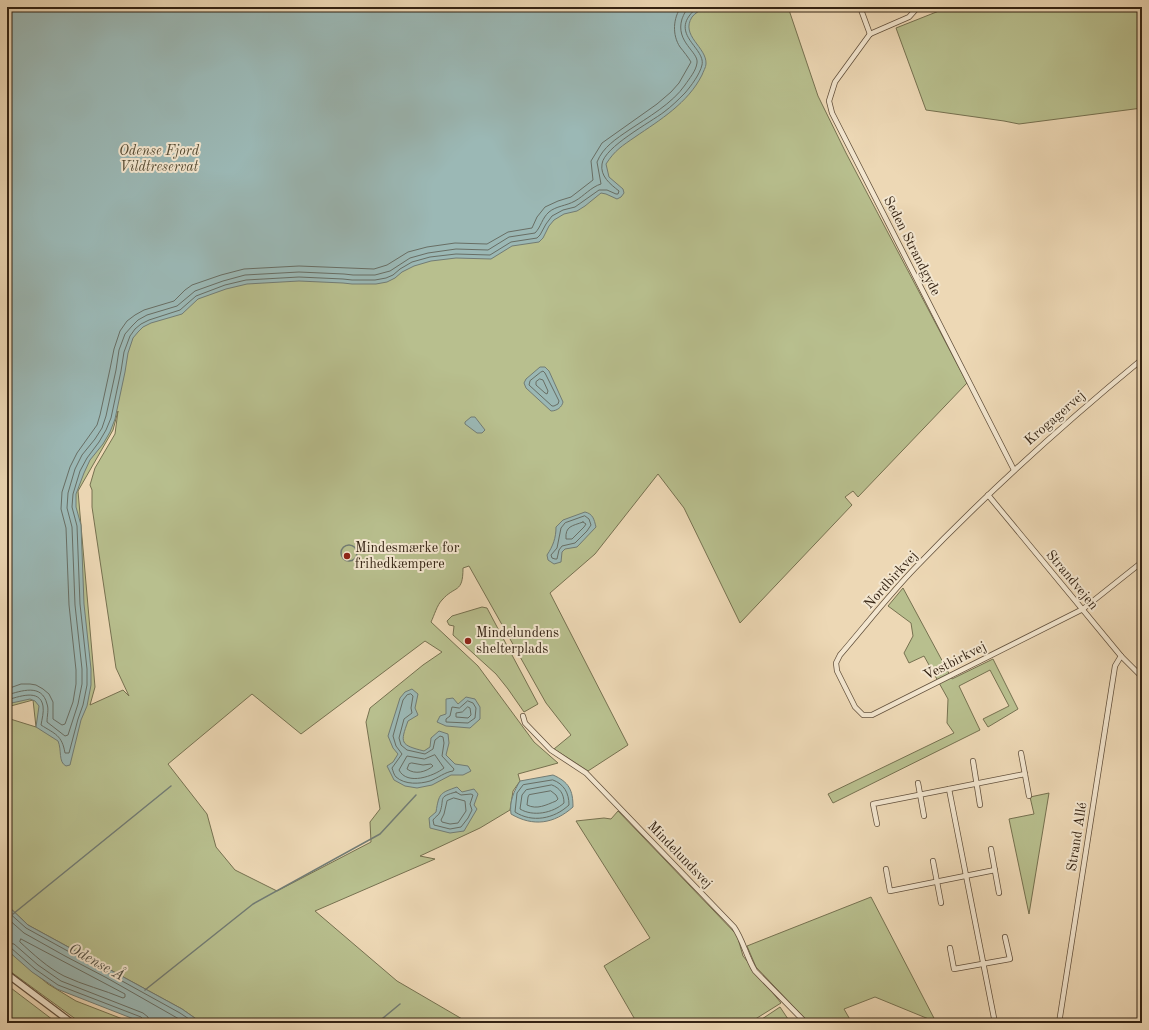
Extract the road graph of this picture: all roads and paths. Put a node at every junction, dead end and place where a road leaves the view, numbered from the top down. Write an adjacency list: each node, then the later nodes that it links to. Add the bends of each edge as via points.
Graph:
1 (860, 7): 3 (street)
2 (918, 7): 3 (street, via 909,17)
3 (870, 34): 5 (street, Seden Strandgyde, via 835,82 829,100 832,113)
4 (1140, 361): 5 (street, Krogagervej)
5 (1014, 470): 6 (street, Krogagervej)
6 (988, 495): 8 (street, Strandvejen); 11 (street, Nordbirkvej, via 914,568 840,655 836,663 837,671)
7 (1142, 562): 8 (street)
8 (1083, 609): 9 (street, Strandvejen); 11 (street, Vestbirkvej, via 872,715 863,715)
9 (1122, 656): 10 (street, Strandvejen); 41 (street, Strand Allé, via 1115,666)
10 (1142, 677)
11 (846, 689)
12 (523, 716): 39 (street, Mindelundsvej, via 525,723 551,750 586,773 734,927 755,970)
13 (1021, 753): 15 (street)
14 (973, 761): 17 (street)
15 (1025, 774): 17 (street); 20 (street)
16 (918, 783): 19 (street)
17 (977, 784): 18 (street); 21 (street)
18 (949, 790): 19 (street); 28 (street)
19 (920, 795): 22 (street); 23 (street, via 873,804)
20 (1029, 796)
21 (980, 805)
22 (924, 816)
23 (877, 824)
24 (991, 849): 27 (street)
25 (933, 861): 29 (street)
26 (886, 869): 29 (street, via 890,891)
27 (995, 870): 28 (street); 30 (street)
28 (966, 876): 29 (street); 36 (street)
29 (937, 882): 31 (street)
30 (999, 893)
31 (941, 903)
32 (1142, 926): 34 (street)
33 (1005, 937): 36 (street, via 1010,959)
34 (1142, 946)
35 (950, 948): 36 (street, via 954,969)
36 (983, 964): 40 (street)
37 (7, 974): 38 (street)
38 (72, 1023)
39 (806, 1023)
40 (995, 1023)
41 (1059, 1023)

